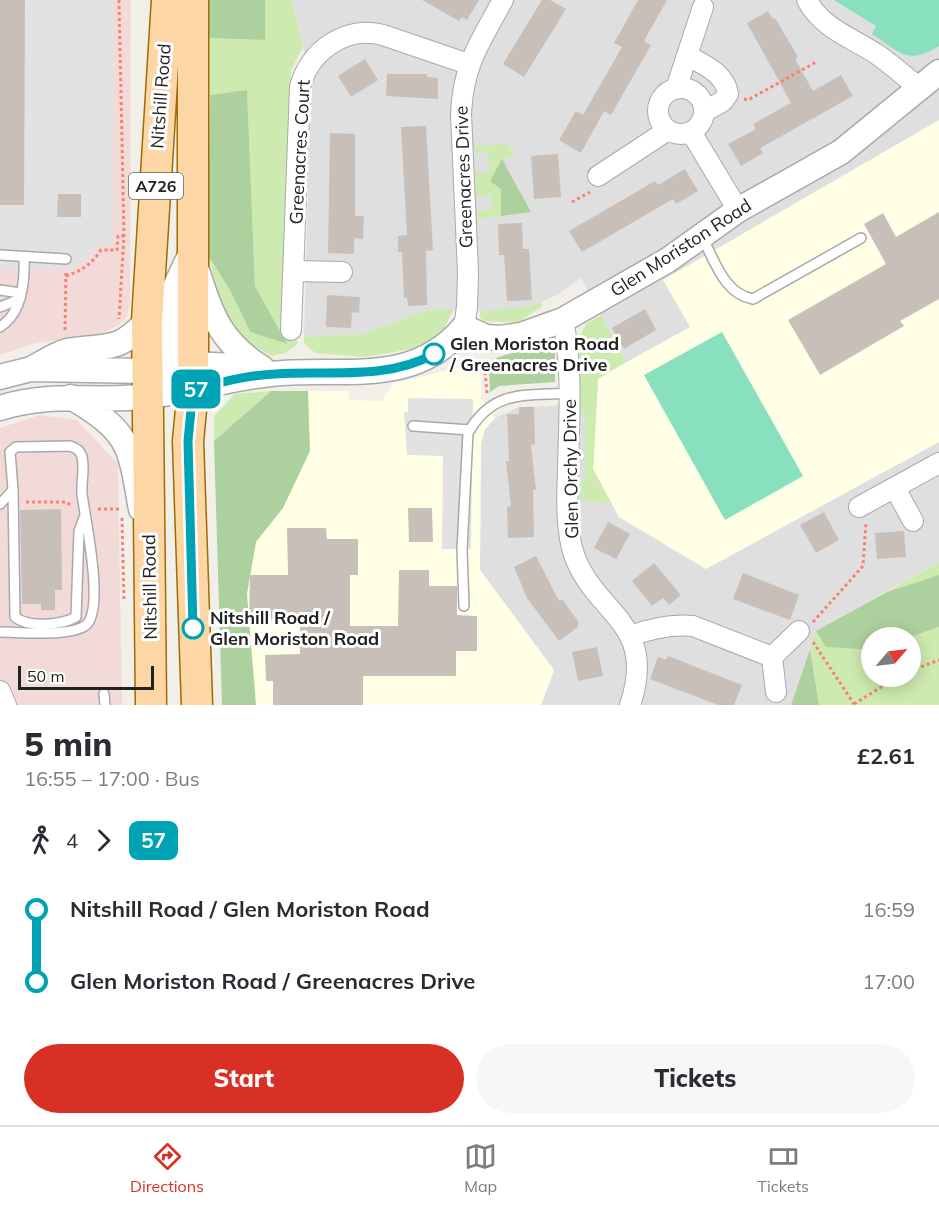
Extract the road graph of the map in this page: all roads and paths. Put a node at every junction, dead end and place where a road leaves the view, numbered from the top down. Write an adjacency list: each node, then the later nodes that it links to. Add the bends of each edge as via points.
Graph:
1 (119, 0): 20 (path)
2 (167, 0): 34 (main road, Nitshill Road / A726)
3 (193, 0): 22 (main road, Nitshill Road / A726)
4 (503, 0): 9 (street, Greenacres Drive)
5 (807, 0): 12 (street, via 820,19 878,55)
6 (703, 7): 7 (street)
7 (688, 56): 11 (street); 13 (street, via 716,72)
8 (818, 62): 13 (path, via 748,100)
9 (468, 64): 26 (street, Greenacres Court, via 369,33 343,37 311,61 300,87); 36 (street, Greenacres Drive, via 460,114 468,272)
10 (939, 72): 12 (street, Glen Moriston Road)
11 (676, 88): 14 (street, via 692,91); 15 (street, via 664,95 658,107 659,120)
12 (919, 88): 18 (street, Glen Moriston Road, via 841,152)
13 (728, 93): 14 (street, via 723,101)
14 (704, 112): 16 (street)
15 (668, 130): 16 (street, via 679,134); 17 (street)
16 (691, 132): 18 (street)
17 (598, 176)
18 (738, 210): 19 (street, Glen Moriston Road)
19 (701, 235): 21 (lane, via 728,286 741,297 753,299); 33 (street, Glen Moriston Road, via 668,260)
20 (124, 236): 28 (path, via 118,236 117,250 101,250 94,261); 34 (path)
21 (861, 238)
22 (191, 252): 40 (street, via 223,336 248,360); 42 (main road, Nitshill Road / A726)
23 (0, 255): 24 (lane)
24 (24, 257): 25 (lane); 30 (lane)
25 (66, 260): 28 (path)
26 (294, 271): 27 (street); 37 (street, Greenacres Court)
27 (342, 272)
28 (66, 276): 32 (path)
29 (0, 290): 30 (lane)
30 (20, 296): 31 (lane); 35 (lane, via 9,322)
31 (0, 307)
32 (65, 319)
33 (562, 320): 38 (street, Glen Moriston Road); 43 (street, Glen Orchy Drive, via 568,343)
34 (133, 323): 39 (street, via 131,338 120,344 65,352); 42 (main road, Nitshill Road / A726)
35 (0, 327)
36 (464, 327): 38 (street, Glen Moriston Road, via 486,337); 40 (street, via 439,351 399,367 342,374)
37 (291, 330)
38 (500, 338): 45 (path, via 485,372)
39 (31, 369): 41 (street); 42 (street)
40 (271, 374): 42 (street, via 234,366)
41 (0, 377)
42 (170, 380): 44 (street); 60 (main road, Nitshill Road / A726); 76 (main road, Nitshill Road / A726, via 188,441)
43 (570, 393): 45 (lane, via 514,396); 65 (street, Glen Orchy Drive, via 568,530 572,549 578,564)
44 (70, 397): 46 (street, via 26,400); 60 (street, via 109,424 127,448)
45 (488, 407): 48 (lane)
46 (0, 408)
47 (413, 426): 48 (lane)
48 (470, 430): 61 (lane, via 462,550)
49 (939, 463): 50 (street)
50 (895, 488): 55 (street); 59 (street)
51 (13, 490): 53 (lane); 54 (lane); 58 (lane, via 10,452 16,447 70,446 82,454)
52 (122, 500): 56 (path)
53 (13, 502): 57 (path, via 67,502); 58 (lane, via 15,617 21,623 49,623 76,617 79,531)
54 (0, 504)
55 (859, 507): 63 (path, via 866,523 863,566 818,618)
56 (122, 509): 58 (path); 62 (path)
57 (75, 510)
58 (89, 512): 64 (lane, via 93,607 90,620 85,626 66,631)
59 (913, 521)
60 (149, 547): 75 (main road, Nitshill Road / A726)
61 (464, 606)
62 (124, 610)
63 (801, 630): 66 (street); 78 (path)
64 (0, 632)
65 (632, 636): 66 (street, via 658,627 693,626); 77 (street, Glen Orchy Drive, via 638,680)
66 (772, 657): 71 (street)
67 (939, 660): 68 (path)
68 (921, 667)
69 (882, 687): 78 (path)
70 (0, 691): 73 (street)
71 (776, 692)
72 (104, 694): 74 (lane)
73 (6, 705)
74 (105, 705)
75 (151, 705)
76 (197, 705)
77 (630, 705)
78 (854, 705)

